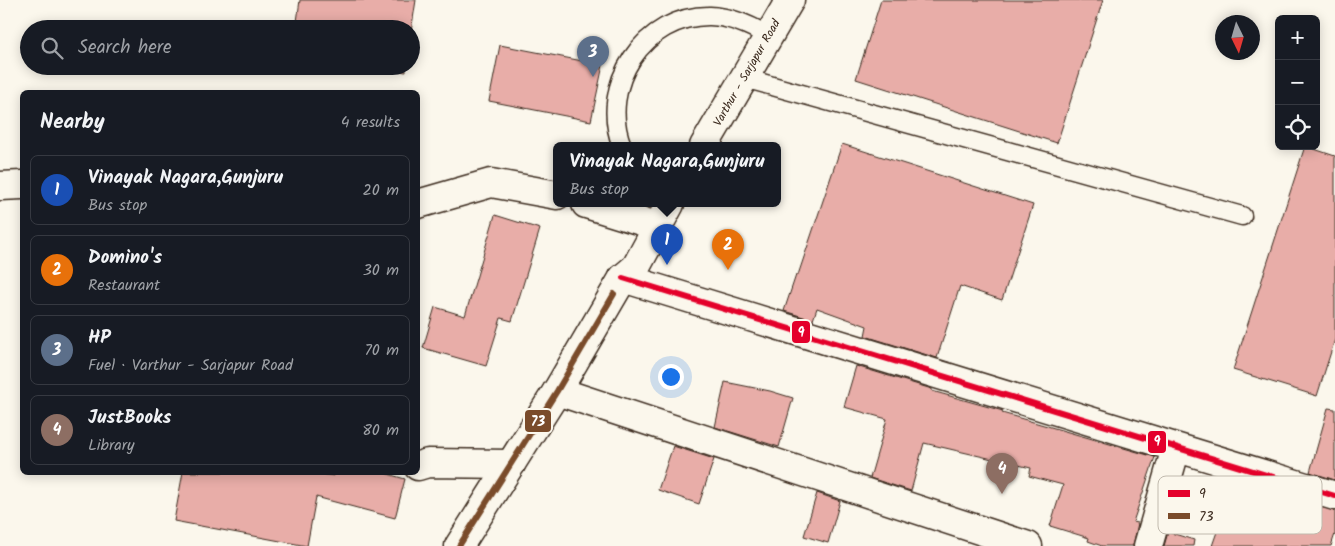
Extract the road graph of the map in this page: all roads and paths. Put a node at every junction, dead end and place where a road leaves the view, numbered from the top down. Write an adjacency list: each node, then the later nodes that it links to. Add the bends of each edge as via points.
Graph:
1 (790, 0): 2 (street, Varthur - Sarjapur Road)
2 (768, 36): 3 (street, Varthur - Sarjapur Road); 4 (lane, via 750,25 710,16 689,18 652,36 636,51 618,87 615,107)
3 (744, 78): 5 (street, Varthur - Sarjapur Road); 12 (lane)
4 (621, 142)
5 (706, 142)
6 (20, 185): 7 (street)
7 (0, 186)
8 (553, 194): 9 (street, via 490,183)
9 (420, 203)
10 (607, 207): 11 (street)
11 (663, 215): 13 (street, via 636,267)
12 (1242, 216)
13 (623, 278): 14 (street); 15 (street)
14 (557, 391): 16 (street); 24 (street)
15 (1176, 448): 18 (street); 19 (street)
16 (511, 464): 17 (street); 23 (street)
17 (420, 465)
18 (1168, 476)
19 (1269, 476)
20 (1322, 492): 21 (street)
21 (1335, 496)
22 (1158, 511): 25 (street)
23 (459, 546)
24 (1028, 546)
25 (1148, 546)

